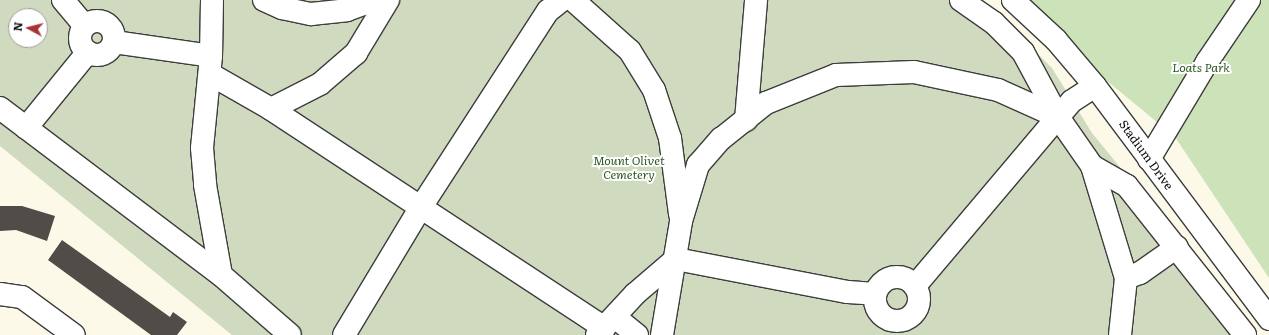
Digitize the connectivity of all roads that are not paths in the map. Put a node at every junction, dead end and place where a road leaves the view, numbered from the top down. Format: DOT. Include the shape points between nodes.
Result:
graph roads {
  1 [pos="63,0"];
  2 [pos="212,0"];
  3 [pos="264,0"];
  4 [pos="375,0"];
  5 [pos="388,0"];
  6 [pos="562,0"];
  7 [pos="573,0"];
  8 [pos="756,0"];
  9 [pos="961,0"];
  10 [pos="1013,0"];
  11 [pos="1249,0"];
  12 [pos="84,25"];
  13 [pos="114,42"];
  14 [pos="88,52"];
  15 [pos="210,65"];
  16 [pos="1095,86"];
  17 [pos="0,108"];
  18 [pos="271,109"];
  19 [pos="1058,117"];
  20 [pos="746,120"];
  21 [pos="26,128"];
  22 [pos="1150,159"];
  23 [pos="698,165"];
  24 [pos="1092,166"];
  25 [pos="676,184"];
  26 [pos="421,207"];
  27 [pos="681,221"];
  28 [pos="1177,247"];
  29 [pos="676,259"];
  30 [pos="221,275"];
  31 [pos="1126,278"];
  32 [pos="916,286"];
  33 [pos="0,294"];
  34 [pos="875,298"];
  35 [pos="1269,320"];
  36 [pos="606,327"];
  37 [pos="905,328"];
  38 [pos="74,335"];
  39 [pos="290,335"];
  40 [pos="344,335"];
  41 [pos="637,335"];
  42 [pos="662,335"];
  43 [pos="1120,335"];
  44 [pos="1245,335"];
  1 -- 12 [label="street"];
  2 -- 15 [label="street"];
  3 -- 4 [label="street" via="311,14 347,10"];
  5 -- 18 [label="street" via="356,53 320,84"];
  6 -- 26 [label="street" via="548,10"];
  7 -- 25 [label="street" via="630,51 654,90 670,138"];
  8 -- 20 [label="street"];
  9 -- 19 [label="street" via="994,23 1023,52"];
  10 -- 16 [label="street, Stadium Drive" via="1056,40"];
  11 -- 22 [label="street" via="1207,62"];
  12 -- 13 [label="street" via="101,21 109,25"];
  12 -- 14 [label="street" via="80,42"];
  13 -- 14 [label="street" via="101,55"];
  13 -- 15 [label="street"];
  14 -- 21 [label="street"];
  15 -- 18 [label="street"];
  15 -- 30 [label="street" via="202,148 204,185"];
  16 -- 19 [label="street" via="1072,101"];
  16 -- 22 [label="street, Stadium Drive"];
  17 -- 21 [label="street"];
  18 -- 26 [label="street"];
  19 -- 20 [label="street" via="998,90 914,72 836,75 766,103"];
  19 -- 24 [label="street"];
  19 -- 32 [label="street"];
  20 -- 23 [label="street" via="721,139"];
  21 -- 30 [label="street"];
  22 -- 35 [label="street, Stadium Drive"];
  23 -- 25 [label="street"];
  23 -- 27 [label="street"];
  24 -- 28 [label="street" via="1127,186"];
  24 -- 31 [label="street"];
  25 -- 27 [label="street"];
  26 -- 36 [label="street"];
  26 -- 40 [label="street"];
  27 -- 29 [label="street"];
  28 -- 31 [label="street" via="1140,273"];
  28 -- 44 [label="street"];
  29 -- 34 [label="street"];
  29 -- 36 [label="street" via="635,294"];
  29 -- 42 [label="street" via="668,290"];
  30 -- 39 [label="street"];
  31 -- 43 [label="street"];
  32 -- 34 [label="street" via="909,280 893,276 881,283"];
  32 -- 37 [label="street" via="919,294 917,310"];
  33 -- 38 [label="street" via="22,297"];
  34 -- 37 [label="street" via="882,315"];
  36 -- 41 [label="street"];
}
